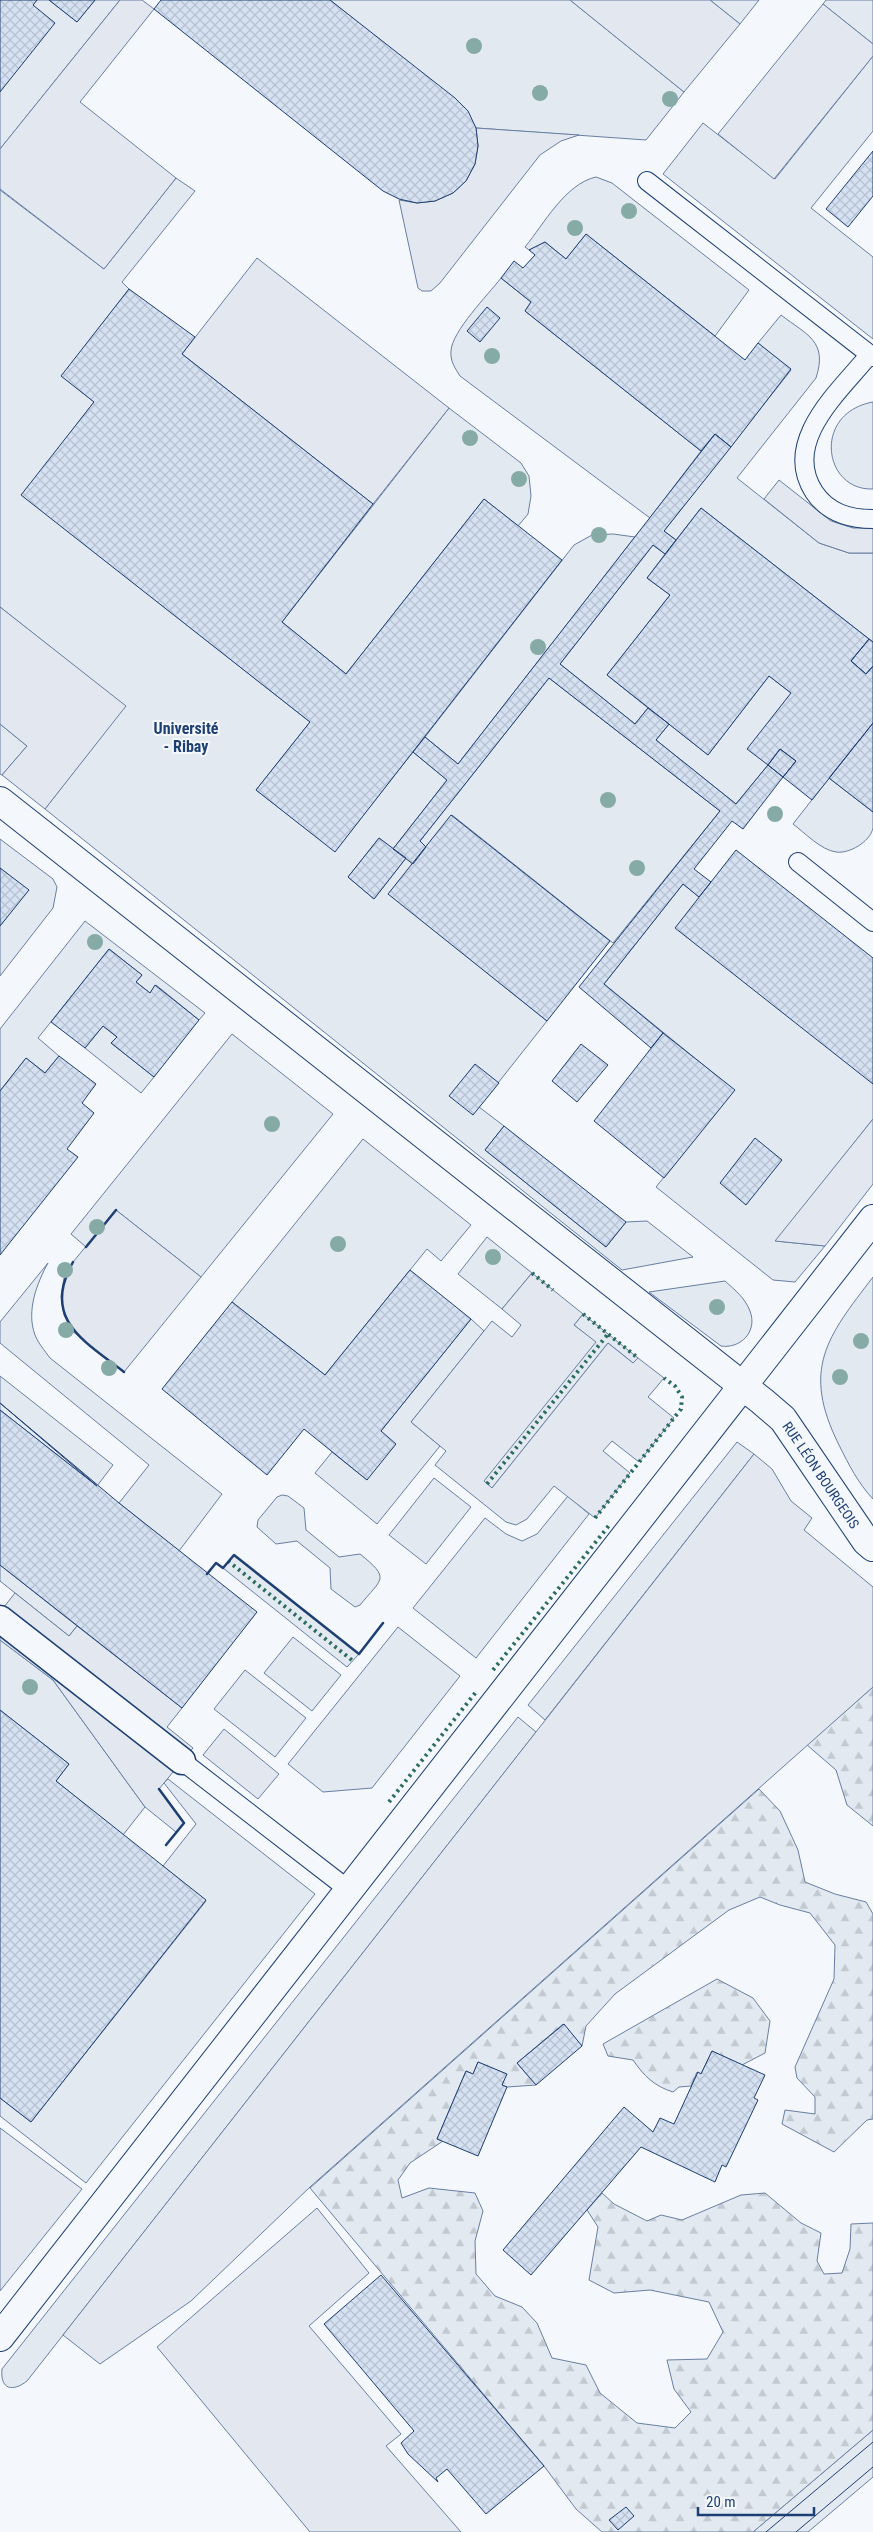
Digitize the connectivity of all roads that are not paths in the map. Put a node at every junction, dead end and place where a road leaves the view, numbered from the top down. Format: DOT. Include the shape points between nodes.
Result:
graph roads {
  1 [pos="647,181"];
  2 [pos="871,355"];
  3 [pos="873,519"];
  4 [pos="0,801"];
  5 [pos="798,862"];
  6 [pos="873,922"];
  7 [pos="873,1220"];
  8 [pos="753,1394"];
  9 [pos="873,1547"];
  10 [pos="0,1619"];
  11 [pos="182,1761"];
  12 [pos="349,1890"];
  13 [pos="0,2337"];
  1 -- 2 [label="lane"];
  2 -- 3 [label="lane" via="813,425 805,444 803,464 808,484 819,501 835,513 854,519"];
  4 -- 8 [label="street, RUE LÉON BOURGEOIS"];
  5 -- 6 [label="lane"];
  7 -- 8 [label="street"];
  8 -- 9 [label="street, RUE LÉON BOURGEOIS" via="783,1419"];
  8 -- 12 [label="street"];
  10 -- 11 [label="street"];
  11 -- 12 [label="lane"];
  12 -- 13 [label="street"];
}
